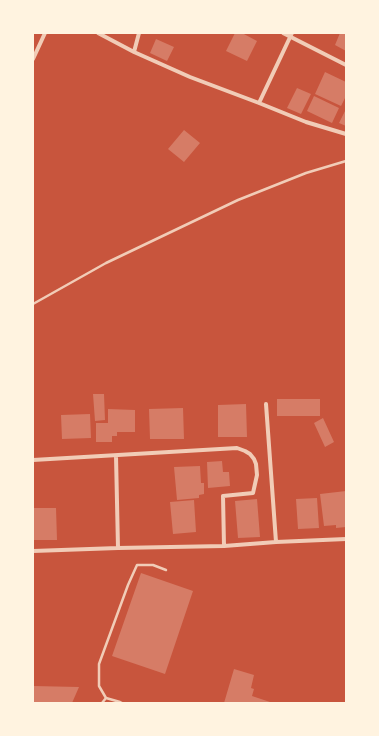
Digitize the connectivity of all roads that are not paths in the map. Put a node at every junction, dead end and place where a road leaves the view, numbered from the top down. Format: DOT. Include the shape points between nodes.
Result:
graph roads {
  1 [pos="45,33"];
  2 [pos="98,33"];
  3 [pos="139,33"];
  4 [pos="283,33"];
  5 [pos="291,35"];
  6 [pos="134,52"];
  7 [pos="33,59"];
  8 [pos="346,65"];
  9 [pos="259,103"];
  10 [pos="346,134"];
  11 [pos="346,161"];
  12 [pos="33,304"];
  13 [pos="266,404"];
  14 [pos="116,456"];
  15 [pos="33,460"];
  16 [pos="346,539"];
  17 [pos="276,542"];
  18 [pos="224,546"];
  19 [pos="118,548"];
  20 [pos="33,551"];
  21 [pos="166,570"];
  22 [pos="106,698"];
  23 [pos="102,703"];
  24 [pos="122,703"];
  1 -- 7 [label="street"];
  2 -- 6 [label="street"];
  3 -- 6 [label="street"];
  4 -- 5 [label="street"];
  5 -- 8 [label="street"];
  5 -- 9 [label="street"];
  6 -- 9 [label="street"];
  9 -- 10 [label="street" via="306,122"];
  11 -- 12 [label="lane" via="306,173 238,200 106,263"];
  13 -- 17 [label="street"];
  14 -- 15 [label="street"];
  14 -- 18 [label="street" via="237,448 250,454 256,464 257,475 253,493 222,496"];
  14 -- 19 [label="street"];
  16 -- 17 [label="street"];
  17 -- 18 [label="street"];
  18 -- 19 [label="street"];
  19 -- 20 [label="street"];
  21 -- 22 [label="lane" via="152,565 137,565 99,664 99,686"];
  22 -- 23 [label="lane"];
  22 -- 24 [label="lane"];
}
